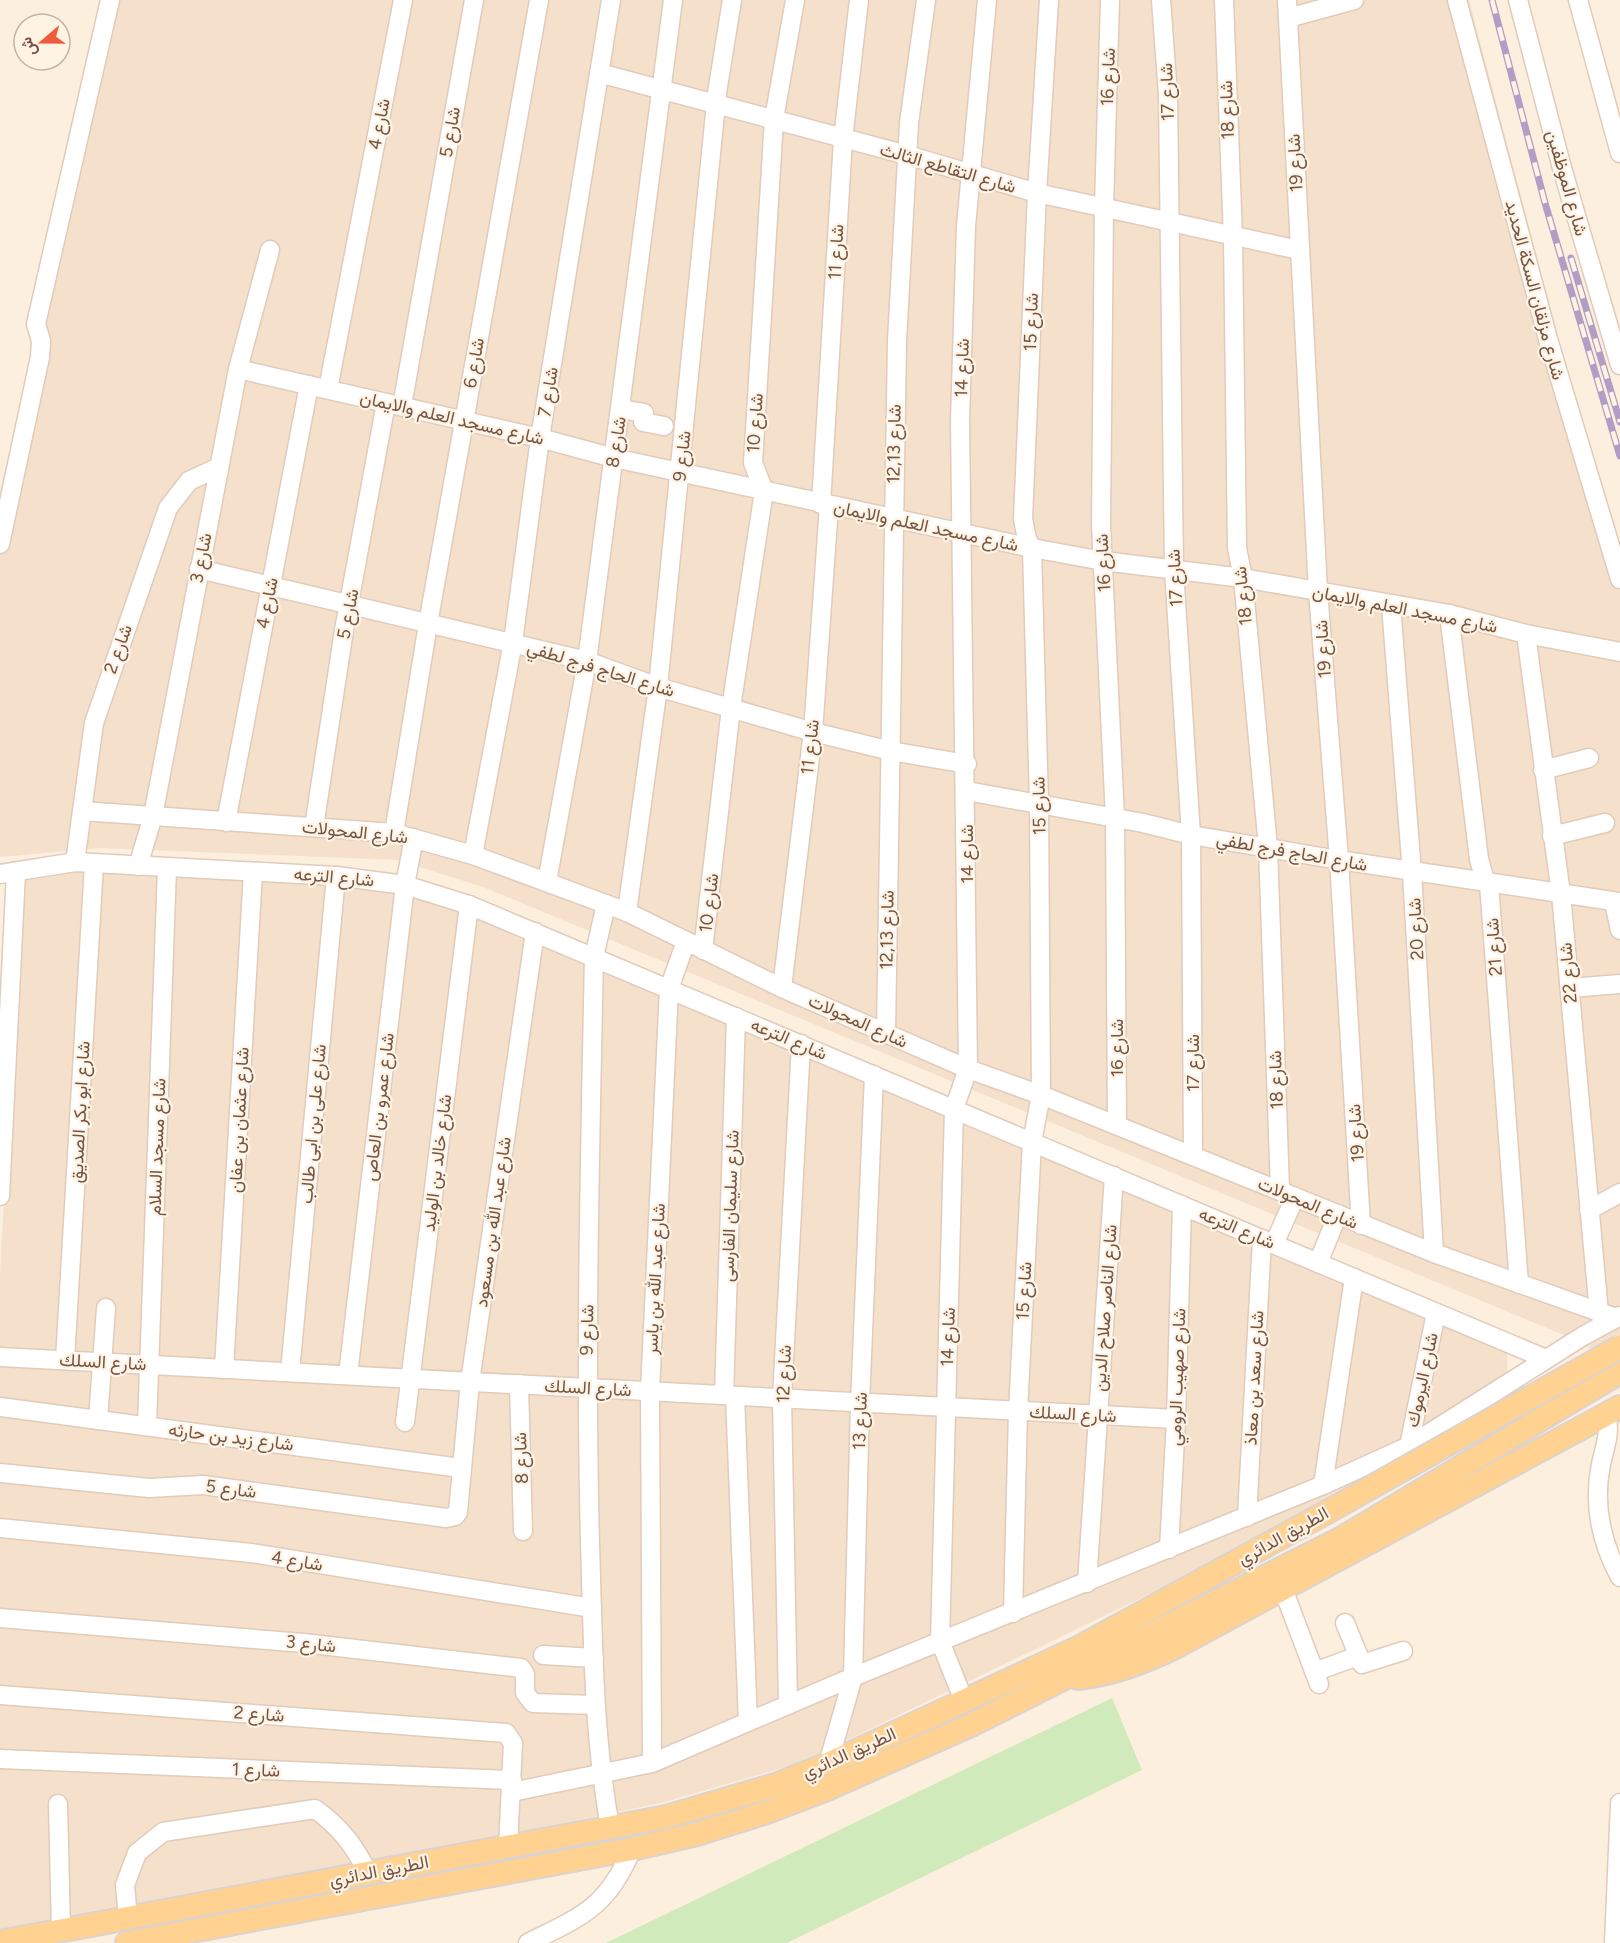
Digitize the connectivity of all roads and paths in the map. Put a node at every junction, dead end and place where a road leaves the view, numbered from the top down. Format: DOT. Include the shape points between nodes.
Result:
graph roads {
  1 [pos="110,0"];
  2 [pos="403,0"];
  3 [pos="474,0"];
  4 [pos="539,0"];
  5 [pos="611,0"];
  6 [pos="673,0"];
  7 [pos="732,0"];
  8 [pos="795,0"];
  9 [pos="858,0"];
  10 [pos="926,0"];
  11 [pos="987,0"];
  12 [pos="1049,0"];
  13 [pos="1110,0"];
  14 [pos="1161,0"];
  15 [pos="1224,0"];
  16 [pos="1354,0"];
  17 [pos="1457,0"];
  18 [pos="1518,0"];
  19 [pos="1578,0"];
  20 [pos="1288,9"];
  21 [pos="599,73"];
  22 [pos="661,90"];
  23 [pos="718,105"];
  24 [pos="774,119"];
  25 [pos="843,139"];
  26 [pos="1620,153"];
  27 [pos="907,155"];
  28 [pos="971,174"];
  29 [pos="1037,193"];
  30 [pos="1104,207"];
  31 [pos="1169,221"];
  32 [pos="1233,237"];
  33 [pos="270,250"];
  34 [pos="1299,250"];
  35 [pos="1620,365"];
  36 [pos="238,369"];
  37 [pos="309,385"];
  38 [pos="328,389"];
  39 [pos="394,405"];
  40 [pos="621,409"];
  41 [pos="464,421"];
  42 [pos="664,426"];
  43 [pos="540,438"];
  44 [pos="614,458"];
  45 [pos="219,467"];
  46 [pos="681,471"];
  47 [pos="764,491"];
  48 [pos="825,505"];
  49 [pos="892,518"];
  50 [pos="964,533"];
  51 [pos="0,544"];
  52 [pos="1032,548"];
  53 [pos="1103,561"];
  54 [pos="198,570"];
  55 [pos="1174,570"];
  56 [pos="1243,578"];
  57 [pos="1620,579"];
  58 [pos="270,586"];
  59 [pos="1318,591"];
  60 [pos="1391,605"];
  61 [pos="350,606"];
  62 [pos="1449,614"];
  63 [pos="428,624"];
  64 [pos="1526,634"];
  65 [pos="513,642"];
  66 [pos="1620,652"];
  67 [pos="587,661"];
  68 [pos="658,687"];
  69 [pos="731,708"];
  70 [pos="813,732"];
  71 [pos="891,751"];
  72 [pos="1588,758"];
  73 [pos="967,764"];
  74 [pos="1543,770"];
  75 [pos="967,791"];
  76 [pos="1040,804"];
  77 [pos="82,811"];
  78 [pos="153,816"];
  79 [pos="1115,818"];
  80 [pos="226,822"];
  81 [pos="1605,823"];
  82 [pos="314,826"];
  83 [pos="394,833"];
  84 [pos="1191,835"];
  85 [pos="1552,836"];
  86 [pos="414,838"];
  87 [pos="1268,847"];
  88 [pos="474,855"];
  89 [pos="1339,860"];
  90 [pos="75,862"];
  91 [pos="94,864"];
  92 [pos="138,866"];
  93 [pos="167,868"];
  94 [pos="253,872"];
  95 [pos="8,873"];
  96 [pos="1412,873"];
  97 [pos="336,876"];
  98 [pos="547,882"];
  99 [pos="1489,884"];
  100 [pos="405,885"];
  101 [pos="1561,894"];
  102 [pos="1617,902"];
  103 [pos="469,904"];
  104 [pos="606,904"];
  105 [pos="627,912"];
  106 [pos="1620,930"];
  107 [pos="535,932"];
  108 [pos="686,941"];
  109 [pos="703,950"];
  110 [pos="594,957"];
  111 [pos="1620,984"];
  112 [pos="782,988"];
  113 [pos="1570,988"];
  114 [pos="669,989"];
  115 [pos="736,1017"];
  116 [pos="886,1033"];
  117 [pos="801,1044"];
  118 [pos="968,1069"];
  119 [pos="874,1075"];
  120 [pos="1041,1095"];
  121 [pos="954,1109"];
  122 [pos="1117,1125"];
  123 [pos="1032,1142"];
  124 [pos="1193,1156"];
  125 [pos="1114,1176"];
  126 [pos="1620,1193"];
  127 [pos="1288,1194"];
  128 [pos="0,1196"];
  129 [pos="1182,1205"];
  130 [pos="1589,1210"];
  131 [pos="1338,1214"];
  132 [pos="1361,1225"];
  133 [pos="1268,1242"];
  134 [pos="1434,1253"];
  135 [pos="1318,1263"];
  136 [pos="1354,1278"];
  137 [pos="1519,1284"];
  138 [pos="106,1308"];
  139 [pos="1436,1313"];
  140 [pos="1612,1316"];
  141 [pos="1583,1336"];
  142 [pos="1620,1347"];
  143 [pos="0,1357"];
  144 [pos="1620,1357"];
  145 [pos="1546,1359"];
  146 [pos="65,1360"];
  147 [pos="102,1362"];
  148 [pos="149,1365"];
  149 [pos="224,1369"];
  150 [pos="290,1372"];
  151 [pos="1620,1372"];
  152 [pos="348,1376"];
  153 [pos="410,1379"];
  154 [pos="470,1382"];
  155 [pos="519,1384"];
  156 [pos="586,1388"];
  157 [pos="650,1391"];
  158 [pos="729,1396"];
  159 [pos="783,1398"];
  160 [pos="860,1403"];
  161 [pos="0,1407"];
  162 [pos="946,1407"];
  163 [pos="1018,1411"];
  164 [pos="1613,1411"];
  165 [pos="1098,1415"];
  166 [pos="1176,1419"];
  167 [pos="98,1420"];
  168 [pos="405,1422"];
  169 [pos="147,1426"];
  170 [pos="1409,1446"];
  171 [pos="462,1468"];
  172 [pos="0,1473"];
  173 [pos="1323,1485"];
  174 [pos="458,1512"];
  175 [pos="1246,1517"];
  176 [pos="0,1528"];
  177 [pos="523,1532"];
  178 [pos="1169,1549"];
  179 [pos="1620,1577"];
  180 [pos="1087,1583"];
  181 [pos="1283,1589"];
  182 [pos="592,1608"];
  183 [pos="1013,1613"];
  184 [pos="0,1618"];
  185 [pos="1346,1623"];
  186 [pos="940,1641"];
  187 [pos="1403,1651"];
  188 [pos="543,1655"];
  189 [pos="1358,1656"];
  190 [pos="594,1658"];
  191 [pos="853,1677"];
  192 [pos="1059,1680"];
  193 [pos="0,1695"];
  194 [pos="964,1701"];
  195 [pos="595,1705"];
  196 [pos="788,1705"];
  197 [pos="748,1722"];
  198 [pos="0,1759"];
  199 [pos="652,1763"];
  200 [pos="828,1764"];
  201 [pos="600,1773"];
  202 [pos="512,1786"];
  203 [pos="1620,1803"];
  204 [pos="58,1804"];
  205 [pos="610,1827"];
  206 [pos="508,1847"];
  207 [pos="632,1850"];
  208 [pos="368,1873"];
  209 [pos="128,1918"];
  210 [pos="61,1931"];
  211 [pos="0,1942"];
  212 [pos="127,1943"];
  213 [pos="528,1943"];
  214 [pos="1614,1943"];
  1 -- 51 [label="street" via="36,324 40,357"];
  2 -- 38 [label="street, شارع 4"];
  3 -- 39 [label="street, شارع 5"];
  4 -- 41 [label="street, شارع 6"];
  5 -- 21 [label="street, شارع 7"];
  6 -- 22 [label="street, شارع 8"];
  7 -- 23 [label="street, شارع 9"];
  8 -- 24 [label="street, شارع 10"];
  9 -- 25 [label="street, شارع 11"];
  10 -- 27 [label="street, شارع 12,13"];
  11 -- 28 [label="street, شارع 14"];
  12 -- 29 [label="street, شارع 15"];
  13 -- 30 [label="street, شارع 16"];
  14 -- 31 [label="street, شارع 17" via="1168,95"];
  15 -- 32 [label="street, شارع 18"];
  16 -- 20 [label="street"];
  17 -- 57 [label="street, شارع مزلقان السكة الحديد" via="1548,339"];
  18 -- 35 [label="street, شارع الموظفين"];
  19 -- 26 [label="street"];
  20 -- 34 [label="street, شارع 19"];
  21 -- 22 [label="street, شارع التقاطع الثالث"];
  21 -- 43 [label="street, شارع 7"];
  22 -- 23 [label="street, شارع التقاطع الثالث"];
  22 -- 40 [label="street, شارع 8"];
  23 -- 24 [label="street, شارع التقاطع الثالث"];
  23 -- 46 [label="street, شارع 9"];
  24 -- 25 [label="street, شارع التقاطع الثالث"];
  24 -- 47 [label="street, شارع 10" via="753,463"];
  25 -- 27 [label="street, شارع التقاطع الثالث"];
  25 -- 48 [label="street, شارع 11"];
  27 -- 28 [label="street, شارع التقاطع الثالث"];
  27 -- 49 [label="street, شارع 12,13"];
  28 -- 29 [label="street, شارع التقاطع الثالث"];
  28 -- 50 [label="street, شارع 14" via="960,421"];
  29 -- 30 [label="street, شارع التقاطع الثالث"];
  29 -- 52 [label="street, شارع 15" via="1023,519"];
  30 -- 31 [label="street, شارع التقاطع الثالث"];
  30 -- 53 [label="street, شارع 16"];
  31 -- 32 [label="street, شارع التقاطع الثالث"];
  31 -- 55 [label="street, شارع 17"];
  32 -- 34 [label="street, شارع التقاطع الثالث"];
  32 -- 56 [label="street, شارع 18" via="1237,548"];
  33 -- 36 [label="street, شارع 3"];
  34 -- 59 [label="street, شارع 19"];
  36 -- 37 [label="street, شارع مسجد العلم والايمان"];
  36 -- 45 [label="street, شارع 3"];
  37 -- 38 [label="street, شارع مسجد العلم والايمان"];
  37 -- 58 [label="street, شارع 4"];
  38 -- 39 [label="street, شارع مسجد العلم والايمان"];
  39 -- 41 [label="street, شارع مسجد العلم والايمان"];
  39 -- 61 [label="street, شارع 5"];
  40 -- 42 [label="street" via="644,412 643,423"];
  40 -- 44 [label="street, شارع 8"];
  41 -- 43 [label="street, شارع مسجد العلم والايمان"];
  41 -- 63 [label="street, شارع 6"];
  43 -- 44 [label="street, شارع مسجد العلم والايمان"];
  43 -- 65 [label="street, شارع 7"];
  44 -- 46 [label="street, شارع مسجد العلم والايمان"];
  44 -- 67 [label="street, شارع 8"];
  45 -- 54 [label="street, شارع 3"];
  45 -- 77 [label="street, شارع 2" via="189,481 168,507 94,723"];
  46 -- 47 [label="street, شارع مسجد العلم والايمان"];
  46 -- 68 [label="street, شارع 9"];
  47 -- 48 [label="street, شارع مسجد العلم والايمان"];
  47 -- 69 [label="street, شارع 10"];
  48 -- 49 [label="street, شارع مسجد العلم والايمان"];
  48 -- 70 [label="street, شارع 11"];
  49 -- 50 [label="street, شارع مسجد العلم والايمان"];
  49 -- 71 [label="street, شارع 12,13"];
  50 -- 52 [label="street, شارع مسجد العلم والايمان"];
  50 -- 73 [label="street, شارع 14"];
  52 -- 53 [label="street, شارع مسجد العلم والايمان"];
  52 -- 76 [label="street, شارع 15"];
  53 -- 55 [label="street, شارع مسجد العلم والايمان"];
  53 -- 79 [label="street, شارع 16"];
  54 -- 58 [label="street, شارع الحاج فرج لطفي"];
  54 -- 78 [label="street, شارع 3"];
  55 -- 56 [label="street, شارع مسجد العلم والايمان"];
  55 -- 84 [label="street, شارع 17"];
  56 -- 59 [label="street, شارع مسجد العلم والايمان"];
  56 -- 87 [label="street, شارع 18"];
  58 -- 61 [label="street, شارع الحاج فرج لطفي"];
  58 -- 80 [label="street, شارع 4"];
  59 -- 60 [label="street, شارع مسجد العلم والايمان"];
  59 -- 89 [label="street, شارع 19"];
  60 -- 62 [label="street, شارع مسجد العلم والايمان"];
  60 -- 96 [label="street, شارع 20"];
  61 -- 63 [label="street, شارع الحاج فرج لطفي"];
  61 -- 82 [label="street, شارع 5"];
  62 -- 64 [label="street, شارع مسجد العلم والايمان"];
  62 -- 99 [label="street, شارع 21" via="1479,859"];
  63 -- 65 [label="street, شارع الحاج فرج لطفي"];
  63 -- 83 [label="street, شارع 6"];
  64 -- 66 [label="street, شارع مسجد العلم والايمان"];
  64 -- 74 [label="street, شارع 22"];
  65 -- 67 [label="street, شارع الحاج فرج لطفي"];
  65 -- 88 [label="street, شارع 7"];
  67 -- 68 [label="street, شارع الحاج فرج لطفي"];
  67 -- 98 [label="street, شارع 8"];
  68 -- 69 [label="street, شارع الحاج فرج لطفي"];
  68 -- 105 [label="street, شارع 9"];
  69 -- 70 [label="street, شارع الحاج فرج لطفي"];
  69 -- 109 [label="street, شارع 10"];
  70 -- 71 [label="street, شارع الحاج فرج لطفي"];
  70 -- 112 [label="street, شارع 11"];
  71 -- 73 [label="street, شارع الحاج فرج لطفي"];
  71 -- 116 [label="street, شارع 12,13"];
  72 -- 74 [label="street"];
  73 -- 75 [label="street, شارع 14"];
  74 -- 85 [label="street, شارع 22"];
  75 -- 76 [label="street, شارع الحاج فرج لطفي"];
  75 -- 118 [label="street, شارع 14"];
  76 -- 79 [label="street, شارع الحاج فرج لطفي"];
  76 -- 120 [label="street, شارع 15"];
  77 -- 78 [label="street, شارع المحولات"];
  77 -- 90 [label="street, شارع 2"];
  78 -- 80 [label="street, شارع المحولات"];
  78 -- 92 [label="street, شارع 3"];
  79 -- 84 [label="street, شارع الحاج فرج لطفي"];
  79 -- 122 [label="street, شارع 16"];
  80 -- 82 [label="street, شارع المحولات"];
  81 -- 85 [label="street"];
  82 -- 83 [label="street, شارع المحولات"];
  83 -- 86 [label="street, شارع المحولات"];
  84 -- 87 [label="street, شارع الحاج فرج لطفي"];
  84 -- 124 [label="street, شارع 17"];
  85 -- 101 [label="street, شارع 22"];
  86 -- 88 [label="street, شارع المحولات"];
  86 -- 100 [label="street, شارع عمرو بن العاص"];
  87 -- 89 [label="street, شارع الحاج فرج لطفي"];
  87 -- 127 [label="street, شارع 18"];
  88 -- 98 [label="street, شارع المحولات"];
  89 -- 96 [label="street, شارع الحاج فرج لطفي"];
  89 -- 132 [label="street, شارع 19"];
  90 -- 91 [label="street, شارع الترعه"];
  90 -- 95 [label="street, شارع الترعه"];
  91 -- 92 [label="street, شارع الترعه"];
  91 -- 146 [label="street, شارع ابو بكر الصديق"];
  92 -- 93 [label="street, شارع الترعه"];
  93 -- 94 [label="street, شارع الترعه"];
  93 -- 148 [label="street, شارع مسجد السلام"];
  94 -- 97 [label="street, شارع الترعه"];
  94 -- 149 [label="street, شارع عثمان بن عفان"];
  95 -- 128 [label="street"];
  96 -- 99 [label="street, شارع الحاج فرج لطفي"];
  96 -- 134 [label="street, شارع 20"];
  97 -- 100 [label="street, شارع الترعه"];
  97 -- 150 [label="street, شارع على بن ابى طالب"];
  98 -- 104 [label="street, شارع المحولات"];
  99 -- 101 [label="street, شارع الحاج فرج لطفي"];
  99 -- 137 [label="street, شارع 21"];
  100 -- 103 [label="street, شارع الترعه"];
  100 -- 152 [label="street, شارع عمرو بن العاص"];
  101 -- 102 [label="street, شارع الحاج فرج لطفي"];
  101 -- 113 [label="street, شارع 22"];
  102 -- 106 [label="street"];
  103 -- 107 [label="street, شارع الترعه"];
  103 -- 153 [label="street, شارع خالد بن الوليد"];
  104 -- 105 [label="street, شارع المحولات"];
  104 -- 110 [label="street, شارع 9"];
  105 -- 108 [label="street, شارع المحولات"];
  107 -- 110 [label="street, شارع الترعه"];
  107 -- 154 [label="street, شارع عبد الله بن مسعود"];
  108 -- 109 [label="street, شارع المحولات"];
  108 -- 114 [label="street, شارع عبد الله بن ياسر"];
  109 -- 112 [label="street, شارع المحولات"];
  110 -- 114 [label="street, شارع الترعه"];
  110 -- 156 [label="street, شارع 9"];
  111 -- 113 [label="street"];
  112 -- 116 [label="street, شارع المحولات"];
  113 -- 130 [label="street, شارع 22"];
  114 -- 115 [label="street, شارع الترعه"];
  114 -- 157 [label="street, شارع عبد الله بن ياسر"];
  115 -- 117 [label="street, شارع الترعه"];
  115 -- 158 [label="street, شارع سليمان الفارسى"];
  116 -- 118 [label="street, شارع المحولات"];
  117 -- 119 [label="street, شارع الترعه"];
  117 -- 159 [label="street, شارع 12"];
  118 -- 120 [label="street, شارع المحولات"];
  118 -- 121 [label="street, شارع 14"];
  119 -- 121 [label="street, شارع الترعه"];
  119 -- 160 [label="street, شارع 13"];
  120 -- 122 [label="street, شارع المحولات"];
  120 -- 123 [label="street, شارع 15"];
  121 -- 123 [label="street, شارع الترعه"];
  121 -- 162 [label="street, شارع 14"];
  122 -- 124 [label="street, شارع المحولات"];
  123 -- 125 [label="street, شارع الترعه"];
  123 -- 163 [label="street, شارع 15"];
  124 -- 127 [label="street, شارع المحولات"];
  125 -- 129 [label="street, شارع الترعه"];
  125 -- 165 [label="street, شارع الناصر صلاح الدين"];
  126 -- 130 [label="street"];
  127 -- 131 [label="street, شارع المحولات"];
  127 -- 133 [label="street"];
  129 -- 133 [label="street, شارع الترعه"];
  129 -- 166 [label="street, شارع صهيب الرومي"];
  130 -- 140 [label="street, شارع 22"];
  131 -- 132 [label="street, شارع المحولات"];
  131 -- 135 [label="street"];
  132 -- 134 [label="street, شارع المحولات"];
  133 -- 135 [label="street, شارع الترعه"];
  133 -- 175 [label="street, شارع سعد بن معاذ"];
  134 -- 137 [label="street, شارع المحولات"];
  135 -- 136 [label="street, شارع الترعه"];
  136 -- 139 [label="street, شارع الترعه"];
  136 -- 173 [label="street"];
  137 -- 140 [label="street, شارع المحولات"];
  138 -- 147 [label="street"];
  139 -- 145 [label="street, شارع الترعه"];
  139 -- 170 [label="street, شارع اليرموك"];
  140 -- 141 [label="street, شارع 1"];
  141 -- 144 [label="street"];
  141 -- 145 [label="street, شارع 1"];
  142 -- 194 [label="main road, الطريق الدائري, bridge" via="1080,1647"];
  143 -- 146 [label="street, شارع السلك"];
  145 -- 170 [label="street, شارع 1"];
  146 -- 147 [label="street, شارع السلك"];
  147 -- 148 [label="street, شارع السلك"];
  147 -- 167 [label="street"];
  148 -- 149 [label="street, شارع السلك"];
  148 -- 169 [label="street, شارع مسجد السلام"];
  149 -- 150 [label="street, شارع السلك"];
  150 -- 152 [label="street, شارع السلك"];
  151 -- 192 [label="main road, الطريق الدائري" via="1344,1537"];
  152 -- 153 [label="street, شارع السلك"];
  153 -- 154 [label="street, شارع السلك"];
  153 -- 168 [label="street, شارع خالد بن الوليد"];
  154 -- 155 [label="street, شارع السلك"];
  154 -- 171 [label="street, شارع عبد الله بن مسعود"];
  155 -- 156 [label="street, شارع السلك"];
  155 -- 177 [label="street, شارع 8"];
  156 -- 157 [label="street, شارع السلك"];
  156 -- 182 [label="street, شارع 9"];
  157 -- 158 [label="street, شارع السلك"];
  157 -- 199 [label="street, شارع عبد الله بن ياسر"];
  158 -- 159 [label="street, شارع السلك"];
  158 -- 197 [label="street, شارع سليمان الفارسى"];
  159 -- 160 [label="street, شارع السلك"];
  159 -- 196 [label="street, شارع 12"];
  160 -- 162 [label="street, شارع السلك"];
  160 -- 191 [label="street, شارع 13"];
  161 -- 167 [label="street, شارع زيد بن حارثه"];
  162 -- 163 [label="street, شارع السلك"];
  162 -- 186 [label="street, شارع 14"];
  163 -- 165 [label="street, شارع السلك"];
  163 -- 183 [label="street, شارع 15"];
  164 -- 179 [label="street" via="1599,1482 1599,1516 1607,1550"];
  164 -- 181 [label="main road"];
  165 -- 166 [label="street, شارع السلك"];
  165 -- 180 [label="street, شارع الناصر صلاح الدين"];
  166 -- 178 [label="street, شارع صهيب الرومي"];
  167 -- 169 [label="street, شارع زيد بن حارثه"];
  169 -- 171 [label="street, شارع زيد بن حارثه"];
  170 -- 173 [label="street, شارع 1"];
  171 -- 174 [label="street, شارع عبد الله بن مسعود"];
  172 -- 174 [label="street, شارع 5" via="149,1488 203,1485 446,1518"];
  173 -- 175 [label="street, شارع 1"];
  175 -- 178 [label="street, شارع 1"];
  176 -- 182 [label="street, شارع 4" via="251,1553"];
  178 -- 180 [label="street, شارع 1"];
  180 -- 183 [label="street, شارع 1"];
  181 -- 189 [label="street" via="1316,1678"];
  181 -- 192 [label="main road" via="1140,1664 1100,1676"];
  182 -- 190 [label="street, شارع 9"];
  183 -- 186 [label="street, شارع 1"];
  184 -- 195 [label="street, شارع 3" via="303,1643 521,1668 525,1674 525,1693 533,1703"];
  185 -- 189 [label="street"];
  186 -- 191 [label="street, شارع 1"];
  186 -- 194 [label="street, شارع 14"];
  187 -- 189 [label="street" via="1365,1665"];
  188 -- 190 [label="street"];
  190 -- 195 [label="street, شارع 9"];
  191 -- 196 [label="street, شارع 1"];
  191 -- 200 [label="street, شارع 13"];
  192 -- 207 [label="main road, الطريق الدائري" via="973,1724 827,1789 730,1824"];
  193 -- 202 [label="street, شارع 2" via="499,1731 506,1733 513,1743"];
  194 -- 200 [label="main road, الطريق الدائري"];
  195 -- 201 [label="street, شارع 9"];
  196 -- 197 [label="street, شارع 1"];
  197 -- 199 [label="street, شارع 1"];
  198 -- 202 [label="street, شارع 1"];
  199 -- 201 [label="street, شارع 1"];
  200 -- 205 [label="main road, الطريق الدائري" via="721,1802"];
  201 -- 202 [label="street, شارع 1"];
  201 -- 205 [label="street, شارع 9"];
  202 -- 206 [label="street"];
  203 -- 214 [label="street"];
  204 -- 210 [label="street"];
  205 -- 206 [label="main road, الطريق الدائري"];
  206 -- 208 [label="main road, الطريق الدائري"];
  207 -- 212 [label="main road, الطريق الدائري"];
  207 -- 213 [label="street" via="620,1877 595,1906"];
  208 -- 209 [label="main road, الطريق الدائري"];
  208 -- 209 [label="street" via="338,1825 315,1809 163,1832 137,1854 125,1885"];
  209 -- 210 [label="main road, الطريق الدائري"];
  210 -- 211 [label="main road, الطريق الدائري"];
}
